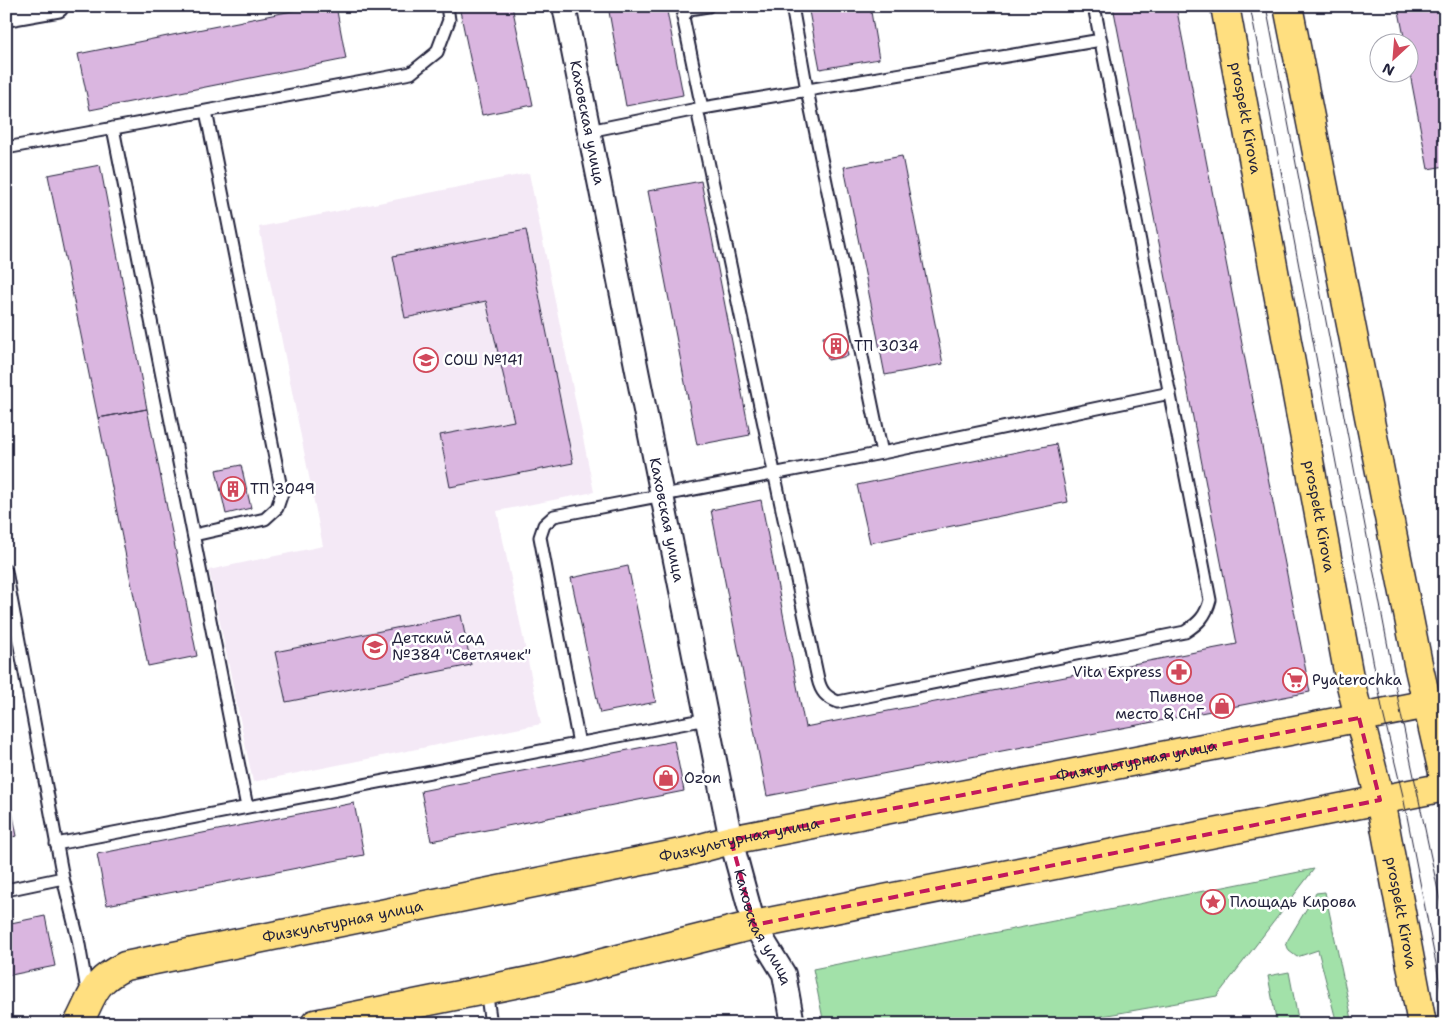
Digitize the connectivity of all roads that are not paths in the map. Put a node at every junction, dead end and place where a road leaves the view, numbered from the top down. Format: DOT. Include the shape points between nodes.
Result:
graph roads {
  1 [pos="57,6"];
  2 [pos="447,6"];
  3 [pos="564,6"];
  4 [pos="708,6"];
  5 [pos="792,6"];
  6 [pos="1094,6"];
  7 [pos="1225,6"];
  8 [pos="1288,6"];
  9 [pos="6,16"];
  10 [pos="1101,40"];
  11 [pos="807,90"];
  12 [pos="700,109"];
  13 [pos="206,111"];
  14 [pos="113,128"];
  15 [pos="589,131"];
  16 [pos="6,148"];
  17 [pos="1170,393"];
  18 [pos="882,453"];
  19 [pos="774,474"];
  20 [pos="662,495"];
  21 [pos="194,535"];
  22 [pos="6,571"];
  23 [pos="1428,704"];
  24 [pos="1359,718"];
  25 [pos="707,719"];
  26 [pos="579,744"];
  27 [pos="1445,781"];
  28 [pos="1445,788"];
  29 [pos="1380,800"];
  30 [pos="247,807"];
  31 [pos="731,840"];
  32 [pos="56,844"];
  33 [pos="63,878"];
  34 [pos="6,890"];
  35 [pos="754,924"];
  36 [pos="486,990"];
  37 [pos="86,1017"];
  38 [pos="314,1024"];
  39 [pos="491,1024"];
  40 [pos="793,1024"];
  41 [pos="1422,1024"];
  1 -- 9 [label="street"];
  2 -- 13 [label="lane" via="449,20 437,52 410,73"];
  3 -- 15 [label="street, Каховская улица"];
  4 -- 12 [label="lane" via="689,10 683,17"];
  5 -- 11 [label="lane"];
  6 -- 10 [label="lane"];
  7 -- 24 [label="main road, prospekt Kirova"];
  8 -- 23 [label="main road"];
  10 -- 11 [label="lane"];
  10 -- 17 [label="lane"];
  11 -- 12 [label="lane"];
  11 -- 18 [label="lane"];
  12 -- 15 [label="lane"];
  12 -- 19 [label="lane"];
  13 -- 14 [label="lane"];
  13 -- 21 [label="lane" via="282,493 277,508 265,519"];
  14 -- 16 [label="lane"];
  14 -- 21 [label="lane"];
  15 -- 20 [label="street, Каховская улица"];
  17 -- 18 [label="lane"];
  17 -- 19 [label="lane" via="1210,600 1208,612 1200,623 1176,634 838,702 827,698 818,679"];
  18 -- 19 [label="lane"];
  19 -- 20 [label="lane"];
  20 -- 25 [label="street, Каховская улица"];
  20 -- 26 [label="lane" via="554,516 544,526 540,537"];
  21 -- 30 [label="lane"];
  22 -- 32 [label="lane"];
  23 -- 24 [label="main road, Физкультурная улица"];
  23 -- 27 [label="main road"];
  24 -- 29 [label="main road, prospekt Kirova"];
  24 -- 31 [label="main road, Физкультурная улица"];
  25 -- 26 [label="lane"];
  25 -- 31 [label="street, Каховская улица"];
  26 -- 30 [label="lane"];
  28 -- 29 [label="main road"];
  29 -- 35 [label="main road"];
  29 -- 41 [label="main road, prospekt Kirova"];
  30 -- 32 [label="lane"];
  31 -- 35 [label="street, Каховская улица"];
  31 -- 37 [label="main road, Физкультурная улица" via="686,852 125,966 108,974 95,987"];
  32 -- 33 [label="lane"];
  33 -- 34 [label="lane"];
  33 -- 37 [label="lane" via="78,939"];
  35 -- 36 [label="main road"];
  35 -- 40 [label="street, Каховская улица" via="784,974"];
  36 -- 38 [label="main road"];
  36 -- 39 [label="lane"];
}
